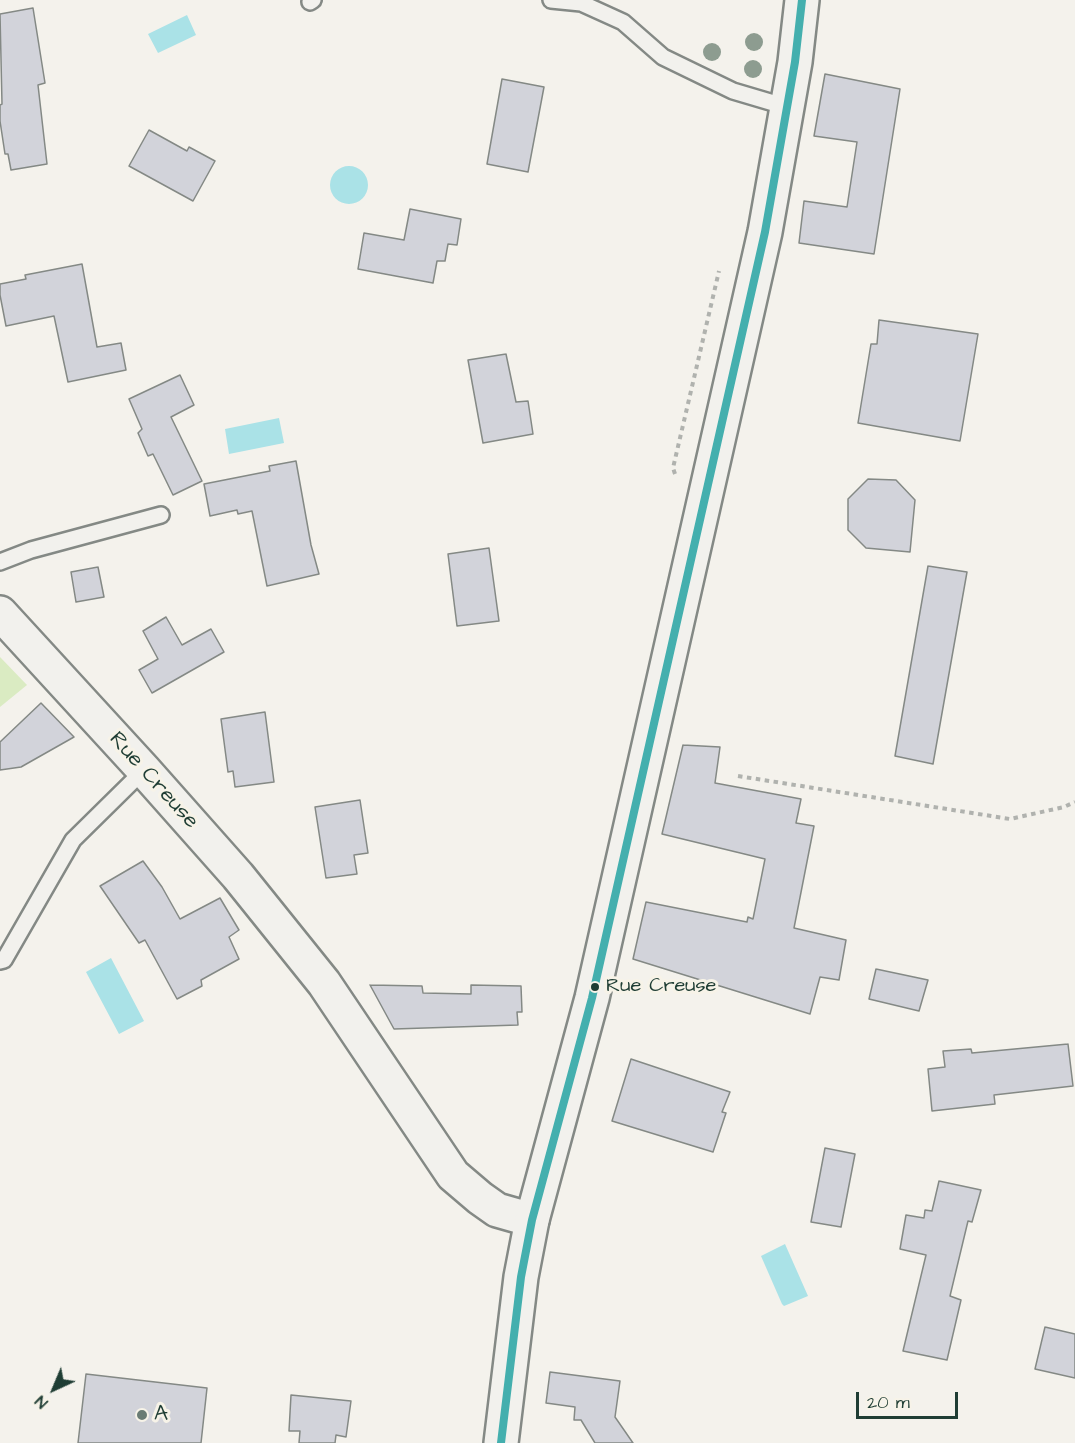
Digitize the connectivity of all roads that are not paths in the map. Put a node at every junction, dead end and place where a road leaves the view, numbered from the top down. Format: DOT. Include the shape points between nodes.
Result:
graph roads {
  1 [pos="551,0"];
  2 [pos="802,0"];
  3 [pos="787,107"];
  4 [pos="161,515"];
  5 [pos="0,562"];
  6 [pos="0,613"];
  7 [pos="144,770"];
  8 [pos="0,961"];
  9 [pos="532,1220"];
  10 [pos="501,1443"];
  1 -- 3 [label="lane" via="581,3 623,22 663,57 733,91"];
  2 -- 3 [label="main road"];
  3 -- 9 [label="main road" via="765,232 594,986"];
  4 -- 5 [label="lane"];
  6 -- 7 [label="main road, Rue Creuse"];
  7 -- 8 [label="lane" via="73,840"];
  7 -- 9 [label="main road, Rue Creuse" via="238,876 324,983 453,1175 497,1210"];
  9 -- 10 [label="main road" via="521,1277"];
}
